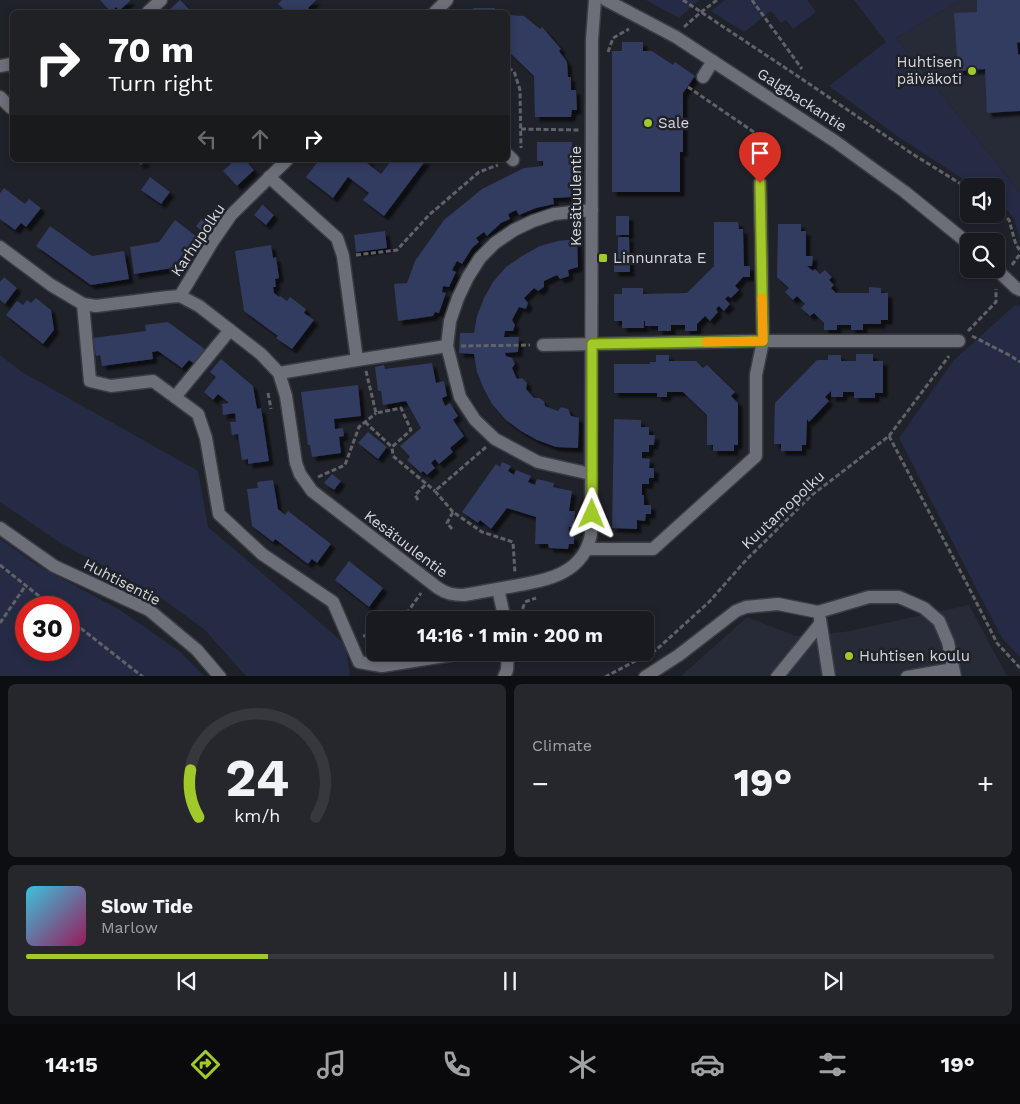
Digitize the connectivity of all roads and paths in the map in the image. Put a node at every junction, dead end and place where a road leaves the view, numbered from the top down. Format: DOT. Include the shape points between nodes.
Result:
graph roads {
  1 [pos="161,0"];
  2 [pos="447,0"];
  3 [pos="595,0"];
  4 [pos="606,0"];
  5 [pos="683,0"];
  6 [pos="717,0"];
  7 [pos="752,0"];
  8 [pos="150,10"];
  9 [pos="437,10"];
  10 [pos="701,12"];
  11 [pos="676,37"];
  12 [pos="713,61"];
  13 [pos="510,69"];
  14 [pos="802,69"];
  15 [pos="703,77"];
  16 [pos="688,87"];
  17 [pos="0,98"];
  18 [pos="10,107"];
  19 [pos="521,129"];
  20 [pos="592,130"];
  21 [pos="766,141"];
  22 [pos="510,157"];
  23 [pos="285,162"];
  24 [pos="500,162"];
  25 [pos="269,177"];
  26 [pos="760,183"];
  27 [pos="960,183"];
  28 [pos="592,210"];
  29 [pos="1005,216"];
  30 [pos="960,237"];
  31 [pos="0,247"];
  32 [pos="1020,250"];
  33 [pos="1020,254"];
  34 [pos="343,256"];
  35 [pos="1005,267"];
  36 [pos="1005,276"];
  37 [pos="998,278"];
  38 [pos="1019,287"];
  39 [pos="180,296"];
  40 [pos="83,304"];
  41 [pos="230,330"];
  42 [pos="763,341"];
  43 [pos="959,341"];
  44 [pos="592,344"];
  45 [pos="543,345"];
  46 [pos="447,346"];
  47 [pos="360,359"];
  48 [pos="1020,362"];
  49 [pos="279,374"];
  50 [pos="175,397"];
  51 [pos="376,413"];
  52 [pos="365,422"];
  53 [pos="889,436"];
  54 [pos="495,440"];
  55 [pos="392,447"];
  56 [pos="592,474"];
  57 [pos="305,482"];
  58 [pos="426,484"];
  59 [pos="435,491"];
  60 [pos="418,500"];
  61 [pos="453,512"];
  62 [pos="0,528"];
  63 [pos="452,530"];
  64 [pos="587,549"];
  65 [pos="0,565"];
  66 [pos="429,583"];
  67 [pos="26,585"];
  68 [pos="516,586"];
  69 [pos="498,589"];
  70 [pos="39,596"];
  71 [pos="409,611"];
  72 [pos="502,611"];
  73 [pos="819,618"];
  74 [pos="0,623"];
  75 [pos="80,628"];
  76 [pos="413,661"];
  77 [pos="508,661"];
  78 [pos="1020,668"];
  79 [pos="954,673"];
  80 [pos="142,676"];
  81 [pos="220,676"];
  82 [pos="504,676"];
  83 [pos="605,676"];
  84 [pos="645,676"];
  85 [pos="777,676"];
  86 [pos="829,676"];
  87 [pos="907,676"];
  1 -- 8 [label="street"];
  2 -- 9 [label="street"];
  3 -- 20 [label="street, Kesätuulentie"];
  4 -- 11 [label="street, Galgbackantie"];
  5 -- 10 [label="path"];
  6 -- 10 [label="path"];
  7 -- 14 [label="path"];
  10 -- 11 [label="path"];
  10 -- 27 [label="path"];
  11 -- 12 [label="street, Galgbackantie"];
  12 -- 15 [label="street"];
  12 -- 30 [label="street, Galgbackantie" via="836,142"];
  13 -- 19 [label="path" via="514,71 520,90"];
  16 -- 21 [label="path"];
  17 -- 18 [label="street"];
  19 -- 20 [label="path"];
  19 -- 22 [label="path" via="521,157"];
  20 -- 28 [label="street, Kesätuulentie"];
  23 -- 25 [label="street, Karhupolku"];
  24 -- 34 [label="path" via="479,172 429,215 397,250"];
  25 -- 34 [label="street" via="337,238"];
  25 -- 39 [label="street, Karhupolku" via="232,215"];
  26 -- 42 [label="street"];
  28 -- 44 [label="street, Kesätuulentie"];
  28 -- 46 [label="street" via="554,214 533,221 495,243 480,258 458,298 450,321"];
  29 -- 32 [label="path"];
  31 -- 40 [label="street"];
  33 -- 35 [label="path"];
  34 -- 47 [label="street"];
  36 -- 38 [label="street"];
  37 -- 48 [label="path" via="996,302 966,333"];
  39 -- 40 [label="street" via="96,306"];
  39 -- 41 [label="street, Kesätuulentie"];
  40 -- 50 [label="street" via="90,381 111,386 153,381"];
  41 -- 49 [label="street, Kesätuulentie" via="261,354"];
  41 -- 50 [label="street"];
  42 -- 43 [label="street"];
  42 -- 44 [label="street"];
  42 -- 64 [label="street" via="756,375 756,456 653,549"];
  43 -- 53 [label="path, Kuutamopolku"];
  44 -- 45 [label="street"];
  44 -- 56 [label="street, Kesätuulentie"];
  45 -- 46 [label="path"];
  46 -- 47 [label="street"];
  46 -- 54 [label="street" via="460,397"];
  47 -- 49 [label="street"];
  47 -- 51 [label="path"];
  49 -- 57 [label="street, Kesätuulentie" via="286,396 296,464"];
  50 -- 76 [label="street" via="198,414 206,438 219,514 262,554 333,602 359,662 382,666"];
  51 -- 52 [label="path"];
  51 -- 55 [label="path" via="401,408 411,430"];
  52 -- 55 [label="path"];
  52 -- 57 [label="path" via="345,465"];
  53 -- 78 [label="path" via="997,643"];
  53 -- 83 [label="path, Kuutamopolku" via="812,495 709,602 656,650"];
  54 -- 56 [label="street" via="538,462"];
  54 -- 59 [label="path"];
  55 -- 58 [label="path" via="393,456"];
  56 -- 64 [label="street, Kesätuulentie" via="591,534"];
  57 -- 66 [label="street, Kesätuulentie" via="312,491"];
  58 -- 59 [label="path"];
  58 -- 60 [label="path" via="415,495"];
  59 -- 61 [label="path"];
  61 -- 63 [label="path" via="447,523"];
  61 -- 68 [label="path" via="482,532 512,542"];
  62 -- 81 [label="street, Huhtisentie" via="54,566 149,610 197,650"];
  64 -- 68 [label="street, Kesätuulentie" via="576,564 558,576"];
  65 -- 67 [label="path"];
  66 -- 69 [label="street, Kesätuulentie" via="454,595"];
  66 -- 71 [label="path"];
  67 -- 70 [label="path"];
  67 -- 74 [label="path"];
  68 -- 69 [label="street, Kesätuulentie"];
  69 -- 72 [label="street"];
  73 -- 79 [label="street" via="869,597 899,598 924,608 939,621 948,642"];
  73 -- 84 [label="street" via="778,604 746,607"];
  73 -- 85 [label="street"];
  73 -- 86 [label="street"];
  75 -- 80 [label="path"];
  77 -- 82 [label="street"];
  79 -- 87 [label="street"];
}
